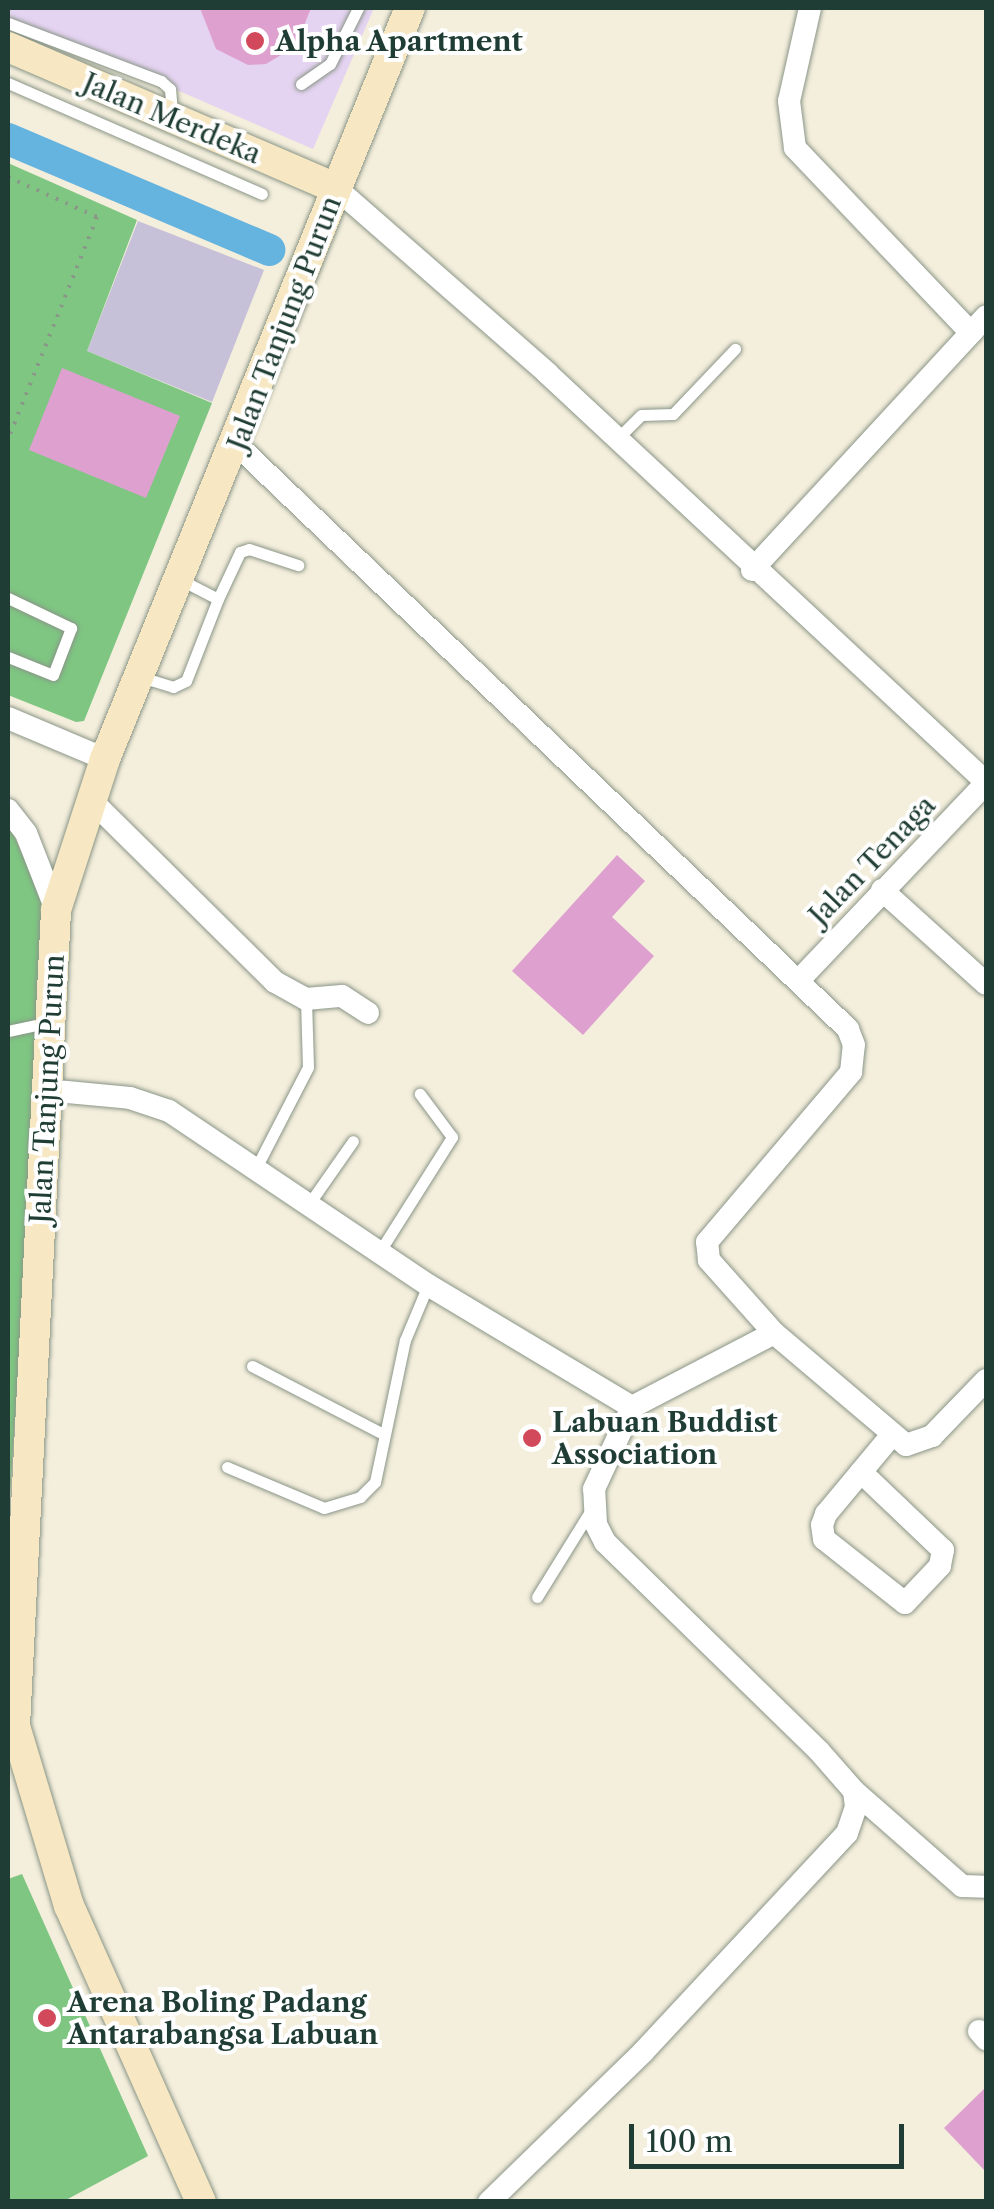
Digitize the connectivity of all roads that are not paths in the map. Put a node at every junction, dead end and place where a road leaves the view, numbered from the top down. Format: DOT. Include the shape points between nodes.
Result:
graph roads {
  1 [pos="358,8"];
  2 [pos="410,8"];
  3 [pos="810,8"];
  4 [pos="8,23"];
  5 [pos="8,47"];
  6 [pos="106,75"];
  7 [pos="8,83"];
  8 [pos="302,84"];
  9 [pos="336,188"];
  10 [pos="262,194"];
  11 [pos="978,325"];
  12 [pos="735,349"];
  13 [pos="616,440"];
  14 [pos="237,446"];
  15 [pos="298,566"];
  16 [pos="752,570"];
  17 [pos="179,579"];
  18 [pos="8,598"];
  19 [pos="218,599"];
  20 [pos="8,658"];
  21 [pos="140,676"];
  22 [pos="8,718"];
  23 [pos="105,758"];
  24 [pos="985,787"];
  25 [pos="92,801"];
  26 [pos="8,810"];
  27 [pos="882,890"];
  28 [pos="56,910"];
  29 [pos="801,978"];
  30 [pos="986,984"];
  31 [pos="306,999"];
  32 [pos="368,1013"];
  33 [pos="52,1022"];
  34 [pos="8,1031"];
  35 [pos="46,1090"];
  36 [pos="420,1094"];
  37 [pos="353,1141"];
  38 [pos="257,1166"];
  39 [pos="311,1202"];
  40 [pos="380,1251"];
  41 [pos="428,1285"];
  42 [pos="774,1333"];
  43 [pos="252,1366"];
  44 [pos="986,1380"];
  45 [pos="632,1406"];
  46 [pos="383,1434"];
  47 [pos="891,1436"];
  48 [pos="227,1467"];
  49 [pos="861,1472"];
  50 [pos="593,1506"];
  51 [pos="16,1554"];
  52 [pos="537,1597"];
  53 [pos="854,1791"];
  54 [pos="986,1887"];
  55 [pos="202,2202"];
  56 [pos="489,2202"];
  1 -- 8 [label="lane" via="330,64"];
  2 -- 9 [label="street, Jalan Tanjung Purun"];
  3 -- 11 [label="street" via="789,101 796,148"];
  4 -- 6 [label="lane"];
  5 -- 6 [label="street, Jalan Merdeka"];
  6 -- 9 [label="street, Jalan Merdeka" via="171,118"];
  7 -- 10 [label="lane"];
  9 -- 13 [label="street"];
  9 -- 14 [label="street, Jalan Tanjung Purun"];
  11 -- 16 [label="street"];
  12 -- 13 [label="lane" via="673,414 641,415"];
  13 -- 16 [label="street"];
  14 -- 17 [label="street, Jalan Tanjung Purun"];
  14 -- 29 [label="street"];
  15 -- 19 [label="lane" via="249,549 240,552"];
  16 -- 24 [label="street"];
  17 -- 19 [label="lane"];
  17 -- 21 [label="street, Jalan Tanjung Purun"];
  18 -- 20 [label="lane" via="71,628 52,675"];
  19 -- 21 [label="lane" via="180,687"];
  21 -- 23 [label="street, Jalan Tanjung Purun"];
  22 -- 23 [label="street"];
  23 -- 25 [label="street, Jalan Tanjung Purun"];
  24 -- 27 [label="street, Jalan Tenaga"];
  25 -- 28 [label="street, Jalan Tanjung Purun"];
  25 -- 31 [label="street" via="275,982"];
  26 -- 28 [label="street" via="26,832"];
  27 -- 29 [label="street, Jalan Tenaga"];
  27 -- 30 [label="street"];
  28 -- 33 [label="street, Jalan Tanjung Purun"];
  29 -- 42 [label="street" via="848,1029 851,1072 707,1242 709,1260"];
  31 -- 32 [label="street" via="334,994"];
  31 -- 38 [label="lane" via="308,1067"];
  33 -- 34 [label="lane"];
  33 -- 35 [label="street, Jalan Tanjung Purun"];
  35 -- 38 [label="street" via="151,1103"];
  35 -- 51 [label="street, Jalan Tanjung Purun"];
  36 -- 40 [label="lane" via="452,1137"];
  37 -- 39 [label="lane"];
  38 -- 39 [label="street"];
  39 -- 40 [label="street"];
  40 -- 41 [label="street"];
  41 -- 45 [label="street"];
  41 -- 46 [label="lane" via="406,1340"];
  42 -- 45 [label="street"];
  42 -- 47 [label="street"];
  43 -- 46 [label="lane"];
  44 -- 47 [label="street" via="932,1436 906,1445"];
  45 -- 50 [label="street" via="603,1458"];
  46 -- 48 [label="lane" via="375,1482 344,1508 324,1508"];
  47 -- 49 [label="street"];
  49 -- 49 [label="street" via="826,1514 824,1539 905,1603 940,1566 943,1550"];
  50 -- 52 [label="lane"];
  50 -- 53 [label="street" via="618,1556"];
  51 -- 55 [label="street, Jalan Tanjung Purun" via="14,1726 69,1906"];
  53 -- 54 [label="street" via="962,1886"];
  53 -- 56 [label="street" via="847,1833 620,2077"];
}
